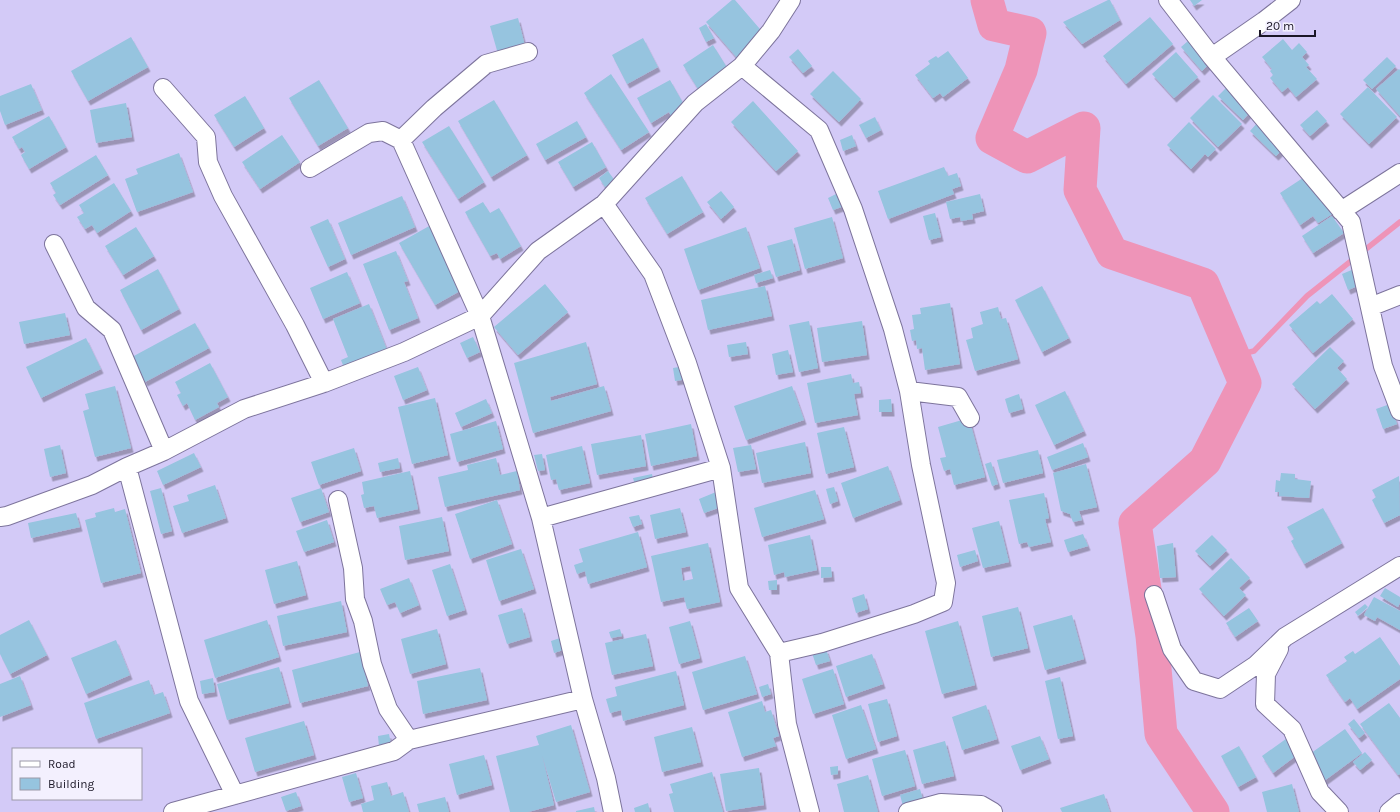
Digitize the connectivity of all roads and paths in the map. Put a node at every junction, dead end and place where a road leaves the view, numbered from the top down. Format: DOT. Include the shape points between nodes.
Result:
graph roads {
  1 [pos="790,0"];
  2 [pos="1168,0"];
  3 [pos="1291,0"];
  4 [pos="528,52"];
  5 [pos="1212,57"];
  6 [pos="742,66"];
  7 [pos="163,88"];
  8 [pos="401,140"];
  9 [pos="310,168"];
  10 [pos="1400,173"];
  11 [pos="604,204"];
  12 [pos="1341,211"];
  13 [pos="54,244"];
  14 [pos="1400,295"];
  15 [pos="1370,307"];
  16 [pos="480,316"];
  17 [pos="324,383"];
  18 [pos="909,391"];
  19 [pos="1400,411"];
  20 [pos="970,418"];
  21 [pos="164,451"];
  22 [pos="127,467"];
  23 [pos="720,468"];
  24 [pos="338,500"];
  25 [pos="0,517"];
  26 [pos="541,518"];
  27 [pos="1400,566"];
  28 [pos="1154,595"];
  29 [pos="1285,637"];
  30 [pos="779,653"];
  31 [pos="583,699"];
  32 [pos="409,740"];
  33 [pos="235,795"];
  34 [pos="1400,803"];
  35 [pos="174,812"];
  36 [pos="614,812"];
  37 [pos="810,812"];
  38 [pos="908,812"];
  39 [pos="993,812"];
  40 [pos="1339,812"];
  41 [pos="1389,812"];
  1 -- 6 [label="street" via="771,31"];
  2 -- 5 [label="street"];
  3 -- 5 [label="street"];
  4 -- 8 [label="street" via="486,64"];
  5 -- 12 [label="street"];
  6 -- 11 [label="street" via="695,103"];
  6 -- 18 [label="street" via="819,130 853,209 893,329"];
  7 -- 17 [label="street" via="206,137 208,162 223,196"];
  8 -- 9 [label="street" via="383,131 369,133"];
  8 -- 16 [label="street"];
  10 -- 12 [label="street"];
  11 -- 16 [label="street" via="538,251"];
  11 -- 23 [label="street" via="653,274 687,363"];
  12 -- 15 [label="street" via="1351,222"];
  13 -- 21 [label="street" via="86,308 112,330"];
  14 -- 15 [label="street"];
  15 -- 19 [label="street" via="1383,366"];
  16 -- 17 [label="street" via="404,352"];
  16 -- 26 [label="street"];
  17 -- 21 [label="street" via="244,409"];
  18 -- 20 [label="street" via="958,397"];
  18 -- 30 [label="street" via="921,465 946,583 944,602 822,644"];
  21 -- 22 [label="street"];
  22 -- 25 [label="street" via="92,485"];
  22 -- 33 [label="street" via="189,701"];
  23 -- 26 [label="street"];
  23 -- 30 [label="street" via="739,588"];
  24 -- 32 [label="street" via="353,568 355,599 372,664 388,709"];
  26 -- 31 [label="street"];
  27 -- 29 [label="street"];
  28 -- 29 [label="street" via="1172,650 1194,681 1220,688 1256,665"];
  29 -- 40 [label="street" via="1266,674 1265,704 1292,729 1320,792"];
  30 -- 37 [label="street" via="787,724"];
  31 -- 32 [label="street"];
  31 -- 36 [label="street"];
  32 -- 33 [label="street" via="394,751"];
  33 -- 35 [label="street"];
  34 -- 41 [label="street"];
  38 -- 39 [label="street" via="941,803 981,805"];
}
